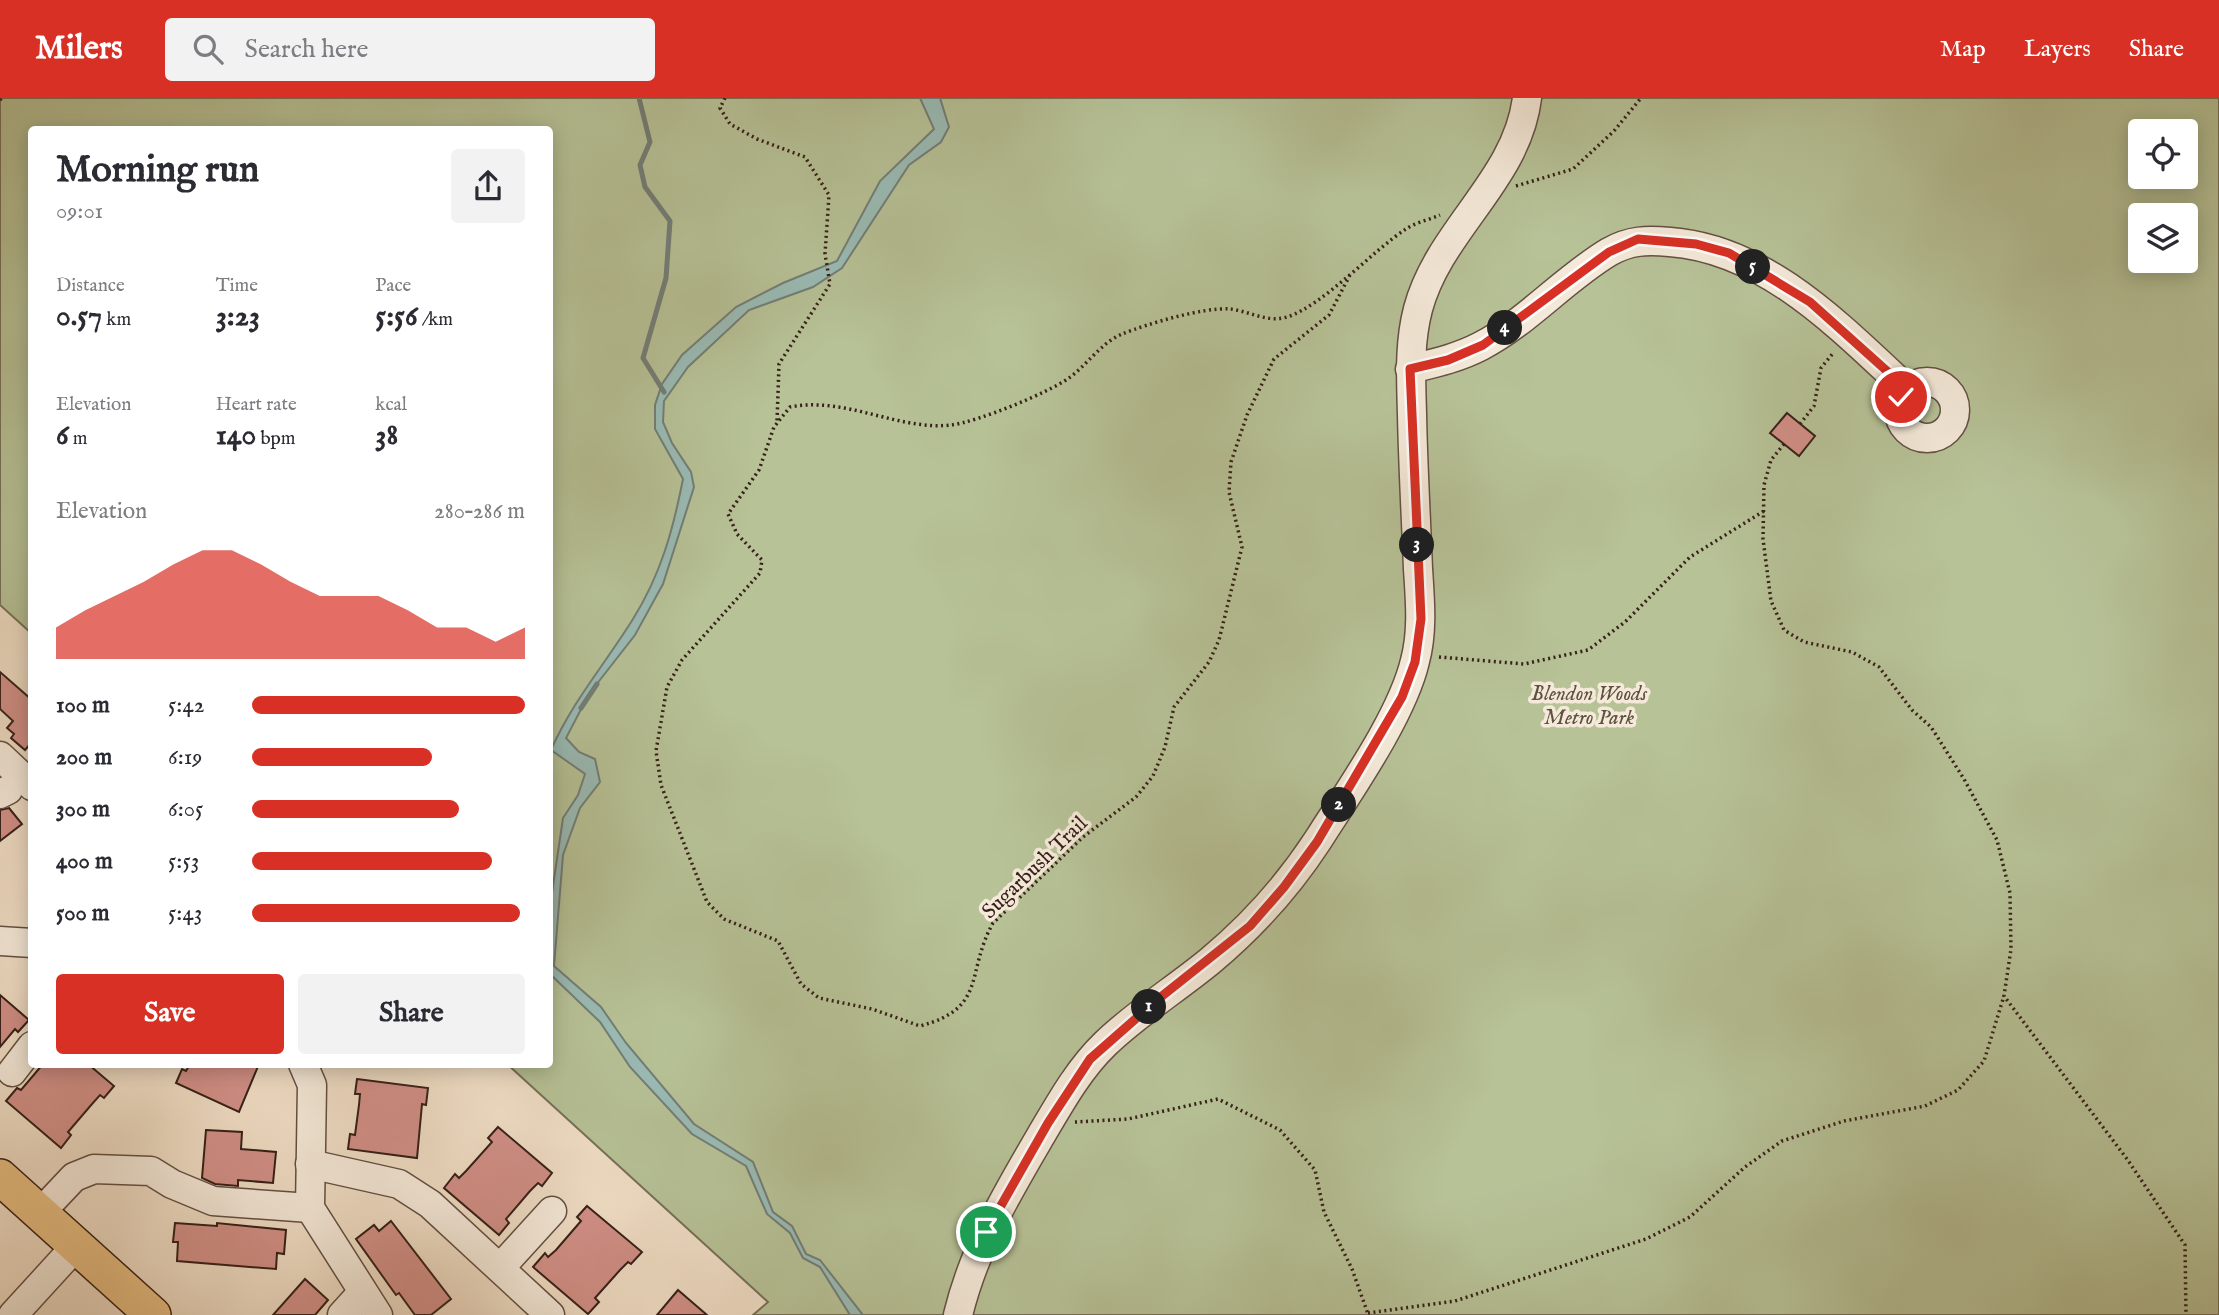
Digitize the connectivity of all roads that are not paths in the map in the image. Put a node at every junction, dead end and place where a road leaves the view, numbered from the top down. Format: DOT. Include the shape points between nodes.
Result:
graph roads {
  1 [pos="1527,98"];
  2 [pos="1410,369"];
  3 [pos="1907,389"];
  4 [pos="0,756"];
  5 [pos="13,790"];
  6 [pos="0,941"];
  7 [pos="28,943"];
  8 [pos="28,1051"];
  9 [pos="305,1068"];
  10 [pos="12,1072"];
  11 [pos="310,1164"];
  12 [pos="0,1177"];
  13 [pos="310,1208"];
  14 [pos="552,1210"];
  15 [pos="40,1213"];
  16 [pos="76,1246"];
  17 [pos="501,1267"];
  18 [pos="370,1304"];
  19 [pos="13,1315"];
  20 [pos="153,1315"];
  21 [pos="342,1315"];
  22 [pos="550,1315"];
  23 [pos="958,1315"];
  1 -- 2 [label="street" via="1524,123 1514,147 1421,296 1412,331"];
  2 -- 3 [label="street" via="1483,345 1609,252 1638,239 1696,244 1729,253 1810,302"];
  2 -- 23 [label="street" via="1421,619 1416,655 1402,697 1317,842 1284,887 1250,926 1090,1059 986,1232"];
  4 -- 5 [label="street"];
  6 -- 7 [label="street"];
  8 -- 10 [label="street"];
  9 -- 11 [label="street" via="312,1085"];
  11 -- 13 [label="street"];
  11 -- 17 [label="street" via="399,1184 430,1204"];
  12 -- 15 [label="main road"];
  13 -- 15 [label="street" via="213,1201 151,1171 94,1169 74,1177"];
  13 -- 18 [label="street"];
  14 -- 17 [label="street"];
  15 -- 16 [label="main road"];
  16 -- 19 [label="street"];
  16 -- 20 [label="main road"];
  17 -- 22 [label="street"];
  18 -- 21 [label="street"];
}
